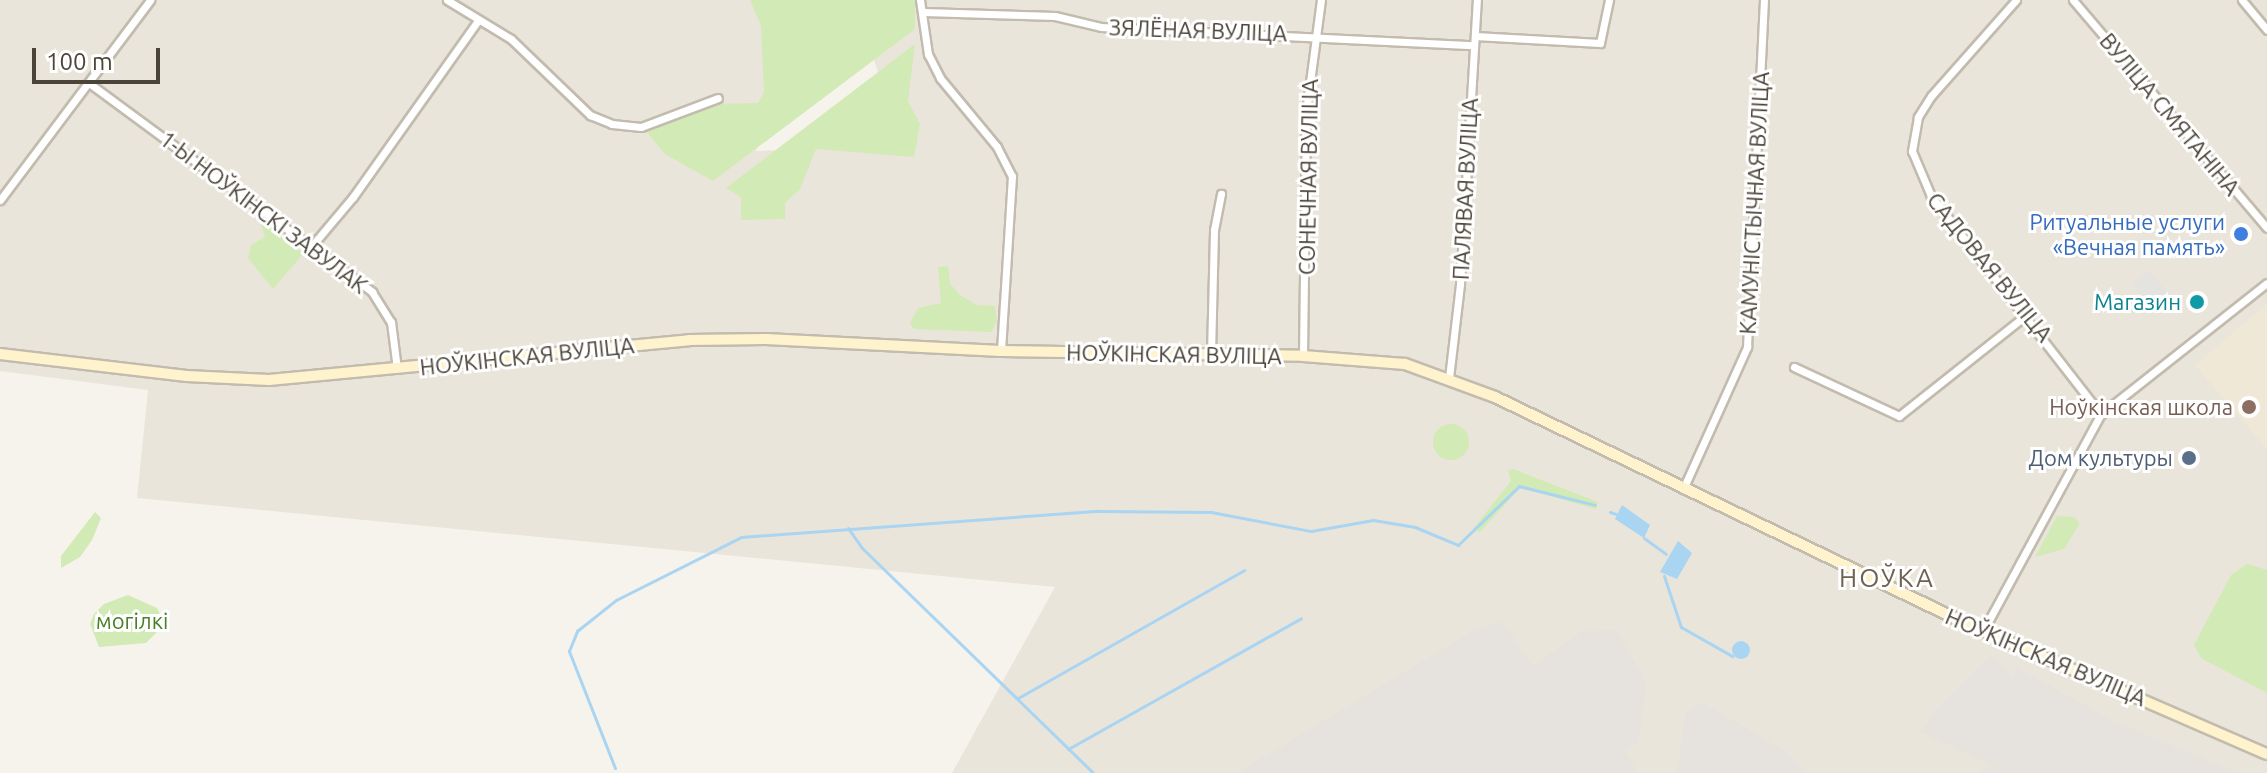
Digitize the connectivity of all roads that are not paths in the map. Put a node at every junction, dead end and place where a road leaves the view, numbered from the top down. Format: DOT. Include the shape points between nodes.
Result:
graph roads {
  1 [pos="150,0"];
  2 [pos="447,0"];
  3 [pos="920,0"];
  4 [pos="1321,0"];
  5 [pos="1477,0"];
  6 [pos="1609,0"];
  7 [pos="1764,0"];
  8 [pos="2016,0"];
  9 [pos="2073,0"];
  10 [pos="2242,0"];
  11 [pos="923,12"];
  12 [pos="477,22"];
  13 [pos="2267,30"];
  14 [pos="1320,36"];
  15 [pos="1475,36"];
  16 [pos="1473,45"];
  17 [pos="89,83"];
  18 [pos="718,98"];
  19 [pos="1221,194"];
  20 [pos="0,200"];
  21 [pos="2267,228"];
  22 [pos="310,248"];
  23 [pos="2267,283"];
  24 [pos="2026,315"];
  25 [pos="1001,351"];
  26 [pos="0,354"];
  27 [pos="1211,354"];
  28 [pos="1303,356"];
  29 [pos="1794,367"];
  30 [pos="397,369"];
  31 [pos="1449,378"];
  32 [pos="2101,414"];
  33 [pos="1683,489"];
  34 [pos="1983,631"];
  35 [pos="2267,754"];
  1 -- 17 [label="street"];
  2 -- 12 [label="street"];
  3 -- 11 [label="street"];
  4 -- 14 [label="street, СОНЕЧНАЯ ВУЛІЦА"];
  5 -- 15 [label="street, ПАЛЯВАЯ ВУЛІЦА"];
  6 -- 15 [label="street" via="1600,43"];
  7 -- 33 [label="street, КАМУНІСТЫЧНАЯ ВУЛІЦА" via="1747,347"];
  8 -- 24 [label="street, САДОВАЯ ВУЛІЦА" via="1931,96 1918,117 1912,151 1931,196"];
  9 -- 21 [label="street, ВУЛІЦА СМЯТАНІНА"];
  10 -- 13 [label="street"];
  11 -- 14 [label="street, ЗЯЛЁНАЯ ВУЛІЦА" via="1043,15 1101,27"];
  11 -- 25 [label="street" via="928,54 940,78 997,147 1012,176"];
  12 -- 18 [label="street" via="511,39 590,115 612,124 641,127"];
  12 -- 22 [label="street" via="353,197"];
  14 -- 16 [label="street, ЗЯЛЁНАЯ ВУЛІЦА"];
  14 -- 28 [label="street, СОНЕЧНАЯ ВУЛІЦА" via="1312,51 1306,112"];
  15 -- 16 [label="street, ПАЛЯВАЯ ВУЛІЦА"];
  16 -- 31 [label="street, ПАЛЯВАЯ ВУЛІЦА" via="1460,284"];
  17 -- 20 [label="street"];
  17 -- 22 [label="street, 1-Ы НОЎКІНСКІ ЗАВУЛАК"];
  19 -- 27 [label="street" via="1213,245"];
  22 -- 30 [label="street, 1-Ы НОЎКІНСКІ ЗАВУЛАК" via="379,300 391,322"];
  23 -- 32 [label="street"];
  24 -- 29 [label="street" via="1899,416"];
  24 -- 32 [label="street, САДОВАЯ ВУЛІЦА"];
  25 -- 27 [label="main road, НОЎКІНСКАЯ ВУЛІЦА"];
  25 -- 30 [label="main road, НОЎКІНСКАЯ ВУЛІЦА" via="689,340"];
  26 -- 30 [label="main road, НОЎКІНСКАЯ ВУЛІЦА" via="216,378 269,380"];
  27 -- 28 [label="main road, НОЎКІНСКАЯ ВУЛІЦА"];
  28 -- 31 [label="main road, НОЎКІНСКАЯ ВУЛІЦА" via="1405,364"];
  31 -- 33 [label="main road, НОЎКІНСКАЯ ВУЛІЦА"];
  32 -- 34 [label="street"];
  33 -- 34 [label="main road, НОЎКІНСКАЯ ВУЛІЦА"];
  34 -- 35 [label="main road, НОЎКІНСКАЯ ВУЛІЦА"];
}
